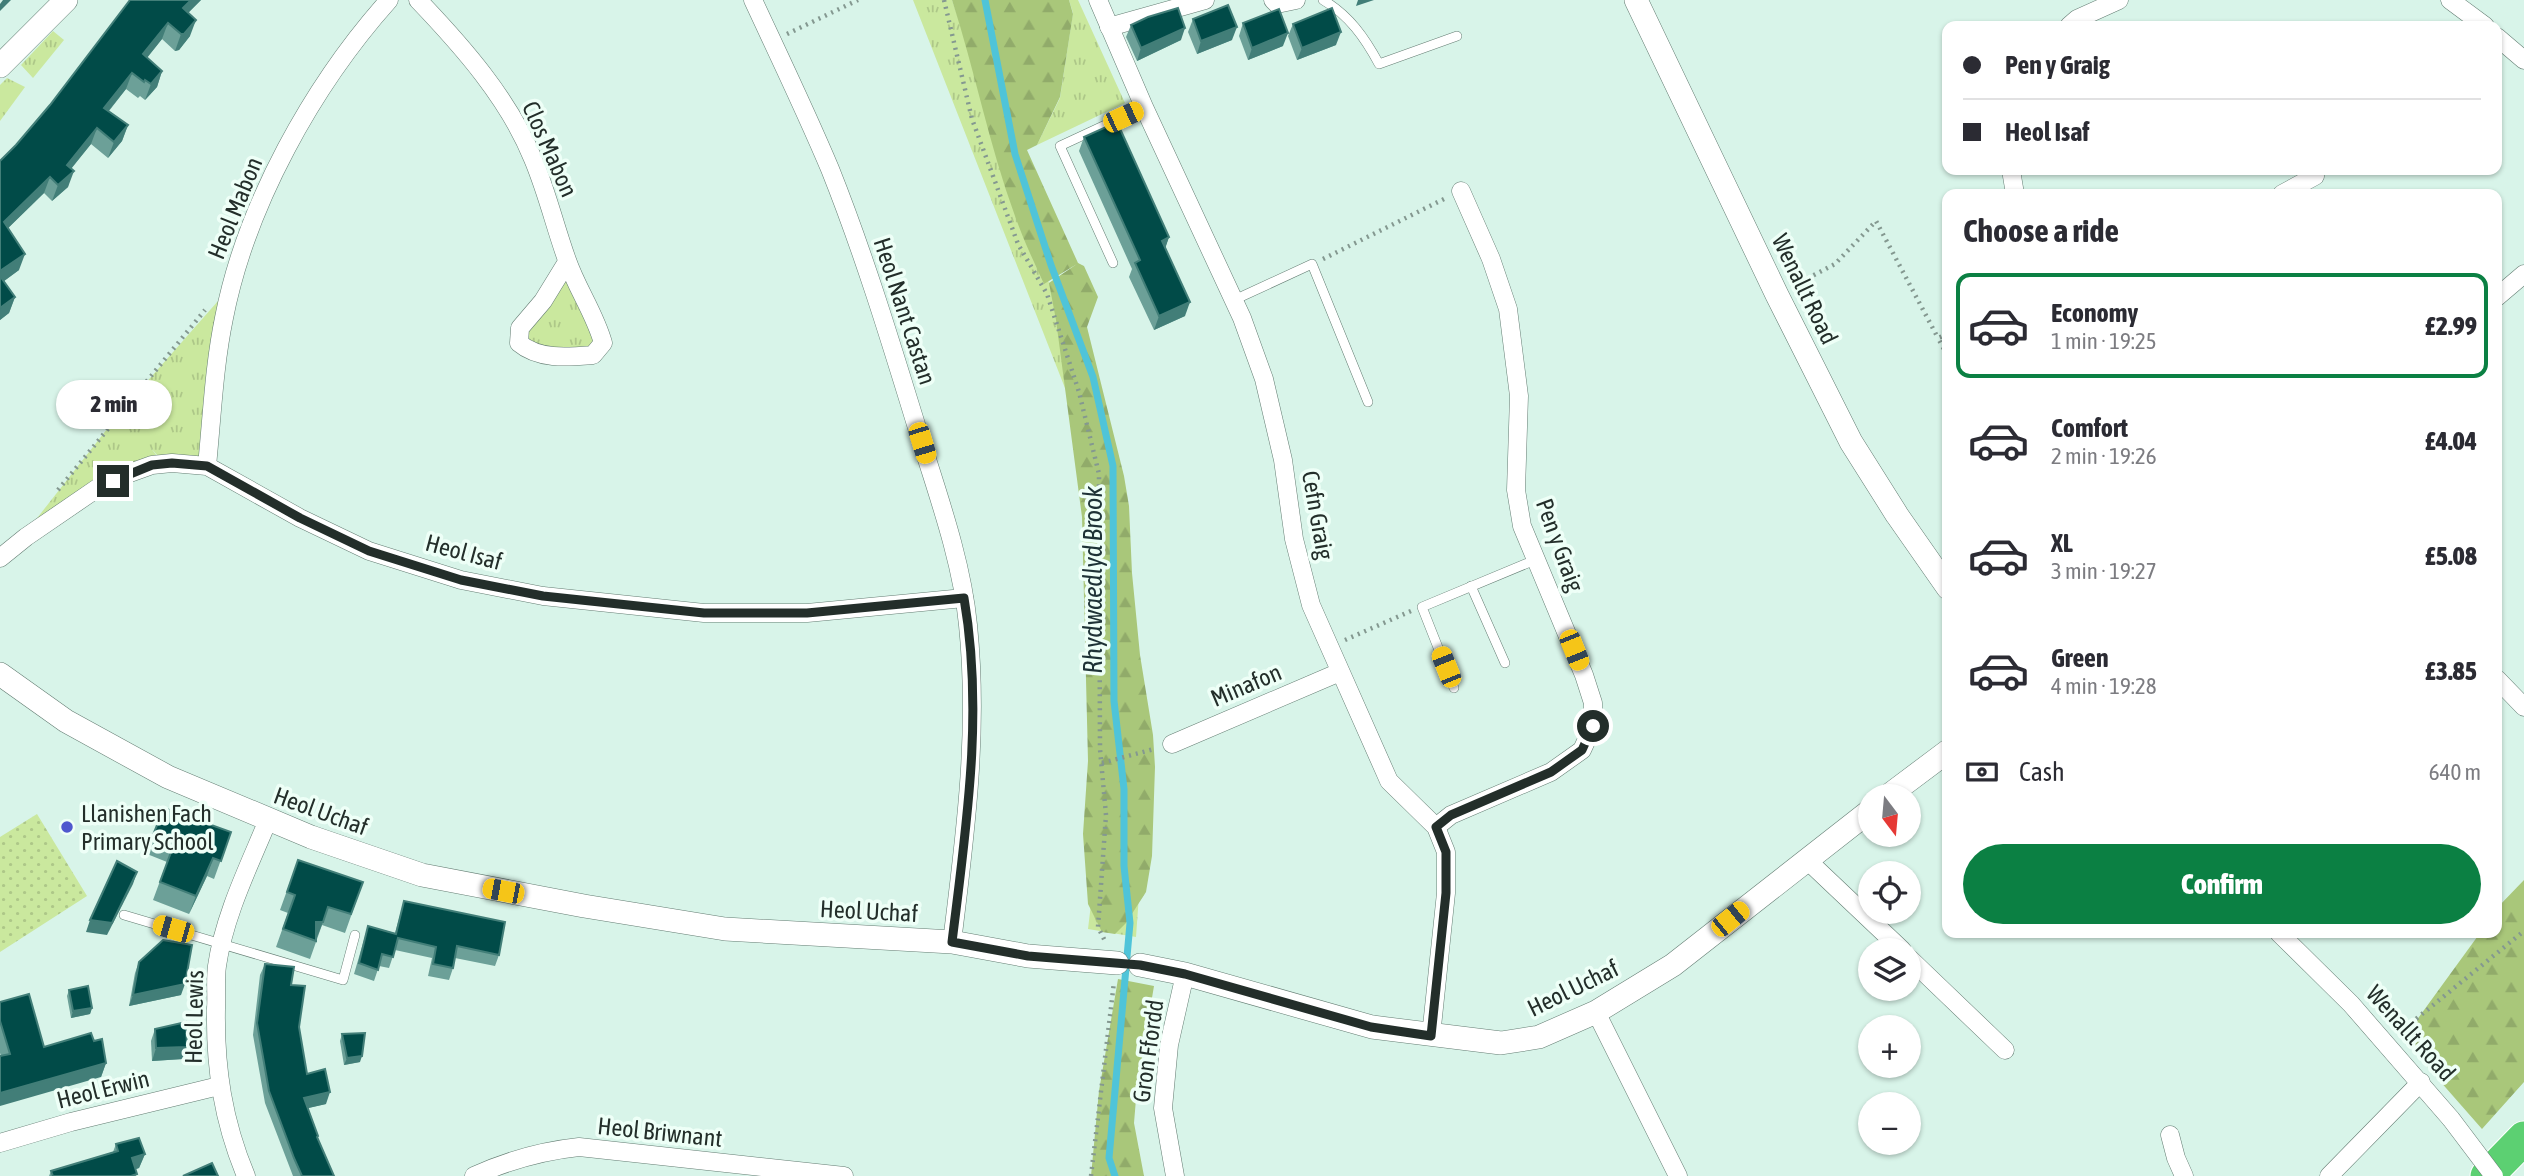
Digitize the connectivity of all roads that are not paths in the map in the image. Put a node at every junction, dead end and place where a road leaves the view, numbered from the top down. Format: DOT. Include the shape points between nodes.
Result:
graph roads {
  1 [pos="66,0"];
  2 [pos="389,0"];
  3 [pos="418,0"];
  4 [pos="753,0"];
  5 [pos="1098,0"];
  6 [pos="1205,0"];
  7 [pos="1273,0"];
  8 [pos="1296,0"];
  9 [pos="1323,0"];
  10 [pos="1636,0"];
  11 [pos="2119,0"];
  12 [pos="2450,0"];
  13 [pos="2075,21"];
  14 [pos="2478,21"];
  15 [pos="1109,27"];
  16 [pos="1457,36"];
  17 [pos="2502,41"];
  18 [pos="2524,60"];
  19 [pos="0,66"];
  20 [pos="1144,107"];
  21 [pos="2315,176"];
  22 [pos="2291,189"];
  23 [pos="1461,191"];
  24 [pos="567,262"];
  25 [pos="1113,264"];
  26 [pos="2524,274"];
  27 [pos="2502,293"];
  28 [pos="1234,300"];
  29 [pos="1368,402"];
  30 [pos="207,466"];
  31 [pos="0,558"];
  32 [pos="1535,560"];
  33 [pos="1942,580"];
  34 [pos="1471,586"];
  35 [pos="964,598"];
  36 [pos="1505,663"];
  37 [pos="1340,672"];
  38 [pos="0,674"];
  39 [pos="2502,684"];
  40 [pos="1454,688"];
  41 [pos="2524,708"];
  42 [pos="1172,744"];
  43 [pos="1942,756"];
  44 [pos="1904,784"];
  45 [pos="268,820"];
  46 [pos="1858,820"];
  47 [pos="1436,827"];
  48 [pos="1806,859"];
  49 [pos="124,915"];
  50 [pos="355,935"];
  51 [pos="1889,938"];
  52 [pos="2284,938"];
  53 [pos="952,942"];
  54 [pos="223,943"];
  55 [pos="1116,963"];
  56 [pos="1140,965"];
  57 [pos="1921,969"];
  58 [pos="1185,974"];
  59 [pos="1596,1012"];
  60 [pos="1431,1036"];
  61 [pos="2006,1050"];
  62 [pos="2421,1082"];
  63 [pos="219,1086"];
  64 [pos="2170,1135"];
  65 [pos="2524,1138"];
  66 [pos="0,1143"];
  67 [pos="720,1169"];
  68 [pos="246,1176"];
  69 [pos="474,1176"];
  70 [pos="844,1176"];
  71 [pos="1175,1176"];
  72 [pos="1678,1176"];
  73 [pos="2184,1176"];
  74 [pos="2329,1176"];
  75 [pos="2487,1176"];
  76 [pos="2494,1176"];
  1 -- 19 [label="street"];
  2 -- 30 [label="street, Heol Mabon" via="320,94 268,185 223,320"];
  3 -- 24 [label="street, Clos Mabon" via="504,103 533,157"];
  4 -- 35 [label="street, Heol Nant Castan" via="830,171 866,268 944,514"];
  5 -- 15 [label="street, Cefn Graig"];
  6 -- 15 [label="street"];
  7 -- 8 [label="street" via="1277,4"];
  9 -- 16 [label="lane" via="1366,38 1379,64"];
  10 -- 33 [label="street, Wenallt Road" via="1852,442"];
  11 -- 13 [label="street"];
  12 -- 14 [label="street"];
  15 -- 20 [label="street, Cefn Graig"];
  17 -- 18 [label="street"];
  20 -- 25 [label="lane" via="1060,146"];
  20 -- 28 [label="street, Cefn Graig"];
  21 -- 22 [label="street"];
  23 -- 32 [label="street, Pen y Graig" via="1508,309 1519,396 1516,490 1522,526"];
  24 -- 24 [label="street, Clos Mabon" via="603,343 593,355 564,357 529,351 519,343 520,328 551,291"];
  26 -- 27 [label="street"];
  28 -- 29 [label="lane" via="1312,264"];
  28 -- 37 [label="street, Cefn Graig" via="1264,379 1311,605"];
  30 -- 31 [label="street, Heol Isaf" via="172,463 127,474 99,487"];
  30 -- 35 [label="street, Heol Isaf" via="369,551 461,580 543,596 704,613 807,613"];
  32 -- 34 [label="lane"];
  32 -- 47 [label="street, Pen y Graig" via="1584,675 1593,704 1593,726 1582,750 1551,772 1451,815"];
  34 -- 36 [label="lane"];
  34 -- 40 [label="lane" via="1422,607"];
  35 -- 53 [label="street, Heol Nant Castan" via="973,733"];
  37 -- 42 [label="street, Minafon"];
  37 -- 47 [label="street, Cefn Graig" via="1389,781"];
  38 -- 45 [label="street, Heol Uchaf" via="66,721 157,771"];
  39 -- 41 [label="street"];
  43 -- 44 [label="street"];
  45 -- 53 [label="street, Heol Uchaf" via="422,875 584,906 725,929"];
  45 -- 54 [label="street, Heol Lewis"];
  46 -- 48 [label="street, Heol Uchaf"];
  47 -- 60 [label="street, Cefn Graig" via="1446,852 1446,893"];
  48 -- 51 [label="street"];
  48 -- 59 [label="street, Heol Uchaf" via="1673,965"];
  49 -- 54 [label="lane"];
  50 -- 54 [label="lane" via="343,980"];
  52 -- 62 [label="street, Wenallt Road"];
  53 -- 55 [label="street, Heol Uchaf" via="1028,956"];
  54 -- 63 [label="street, Heol Lewis" via="215,1050"];
  55 -- 56 [label="street, Heol Uchaf"];
  56 -- 58 [label="street, Heol Uchaf"];
  57 -- 61 [label="street"];
  58 -- 60 [label="street, Heol Uchaf" via="1371,1027"];
  58 -- 71 [label="street, Gron Ffordd" via="1163,1108"];
  59 -- 60 [label="street, Heol Uchaf" via="1539,1037 1501,1043"];
  59 -- 72 [label="street"];
  62 -- 74 [label="street"];
  62 -- 76 [label="street, Wenallt Road, bridge"];
  63 -- 66 [label="street, Heol Erwin"];
  63 -- 68 [label="street, Heol Lewis"];
  64 -- 73 [label="street"];
  65 -- 75 [label="highway"];
  67 -- 69 [label="street, Heol Briwnant" via="579,1147 516,1158"];
  67 -- 70 [label="street, Heol Briwnant"];
}
